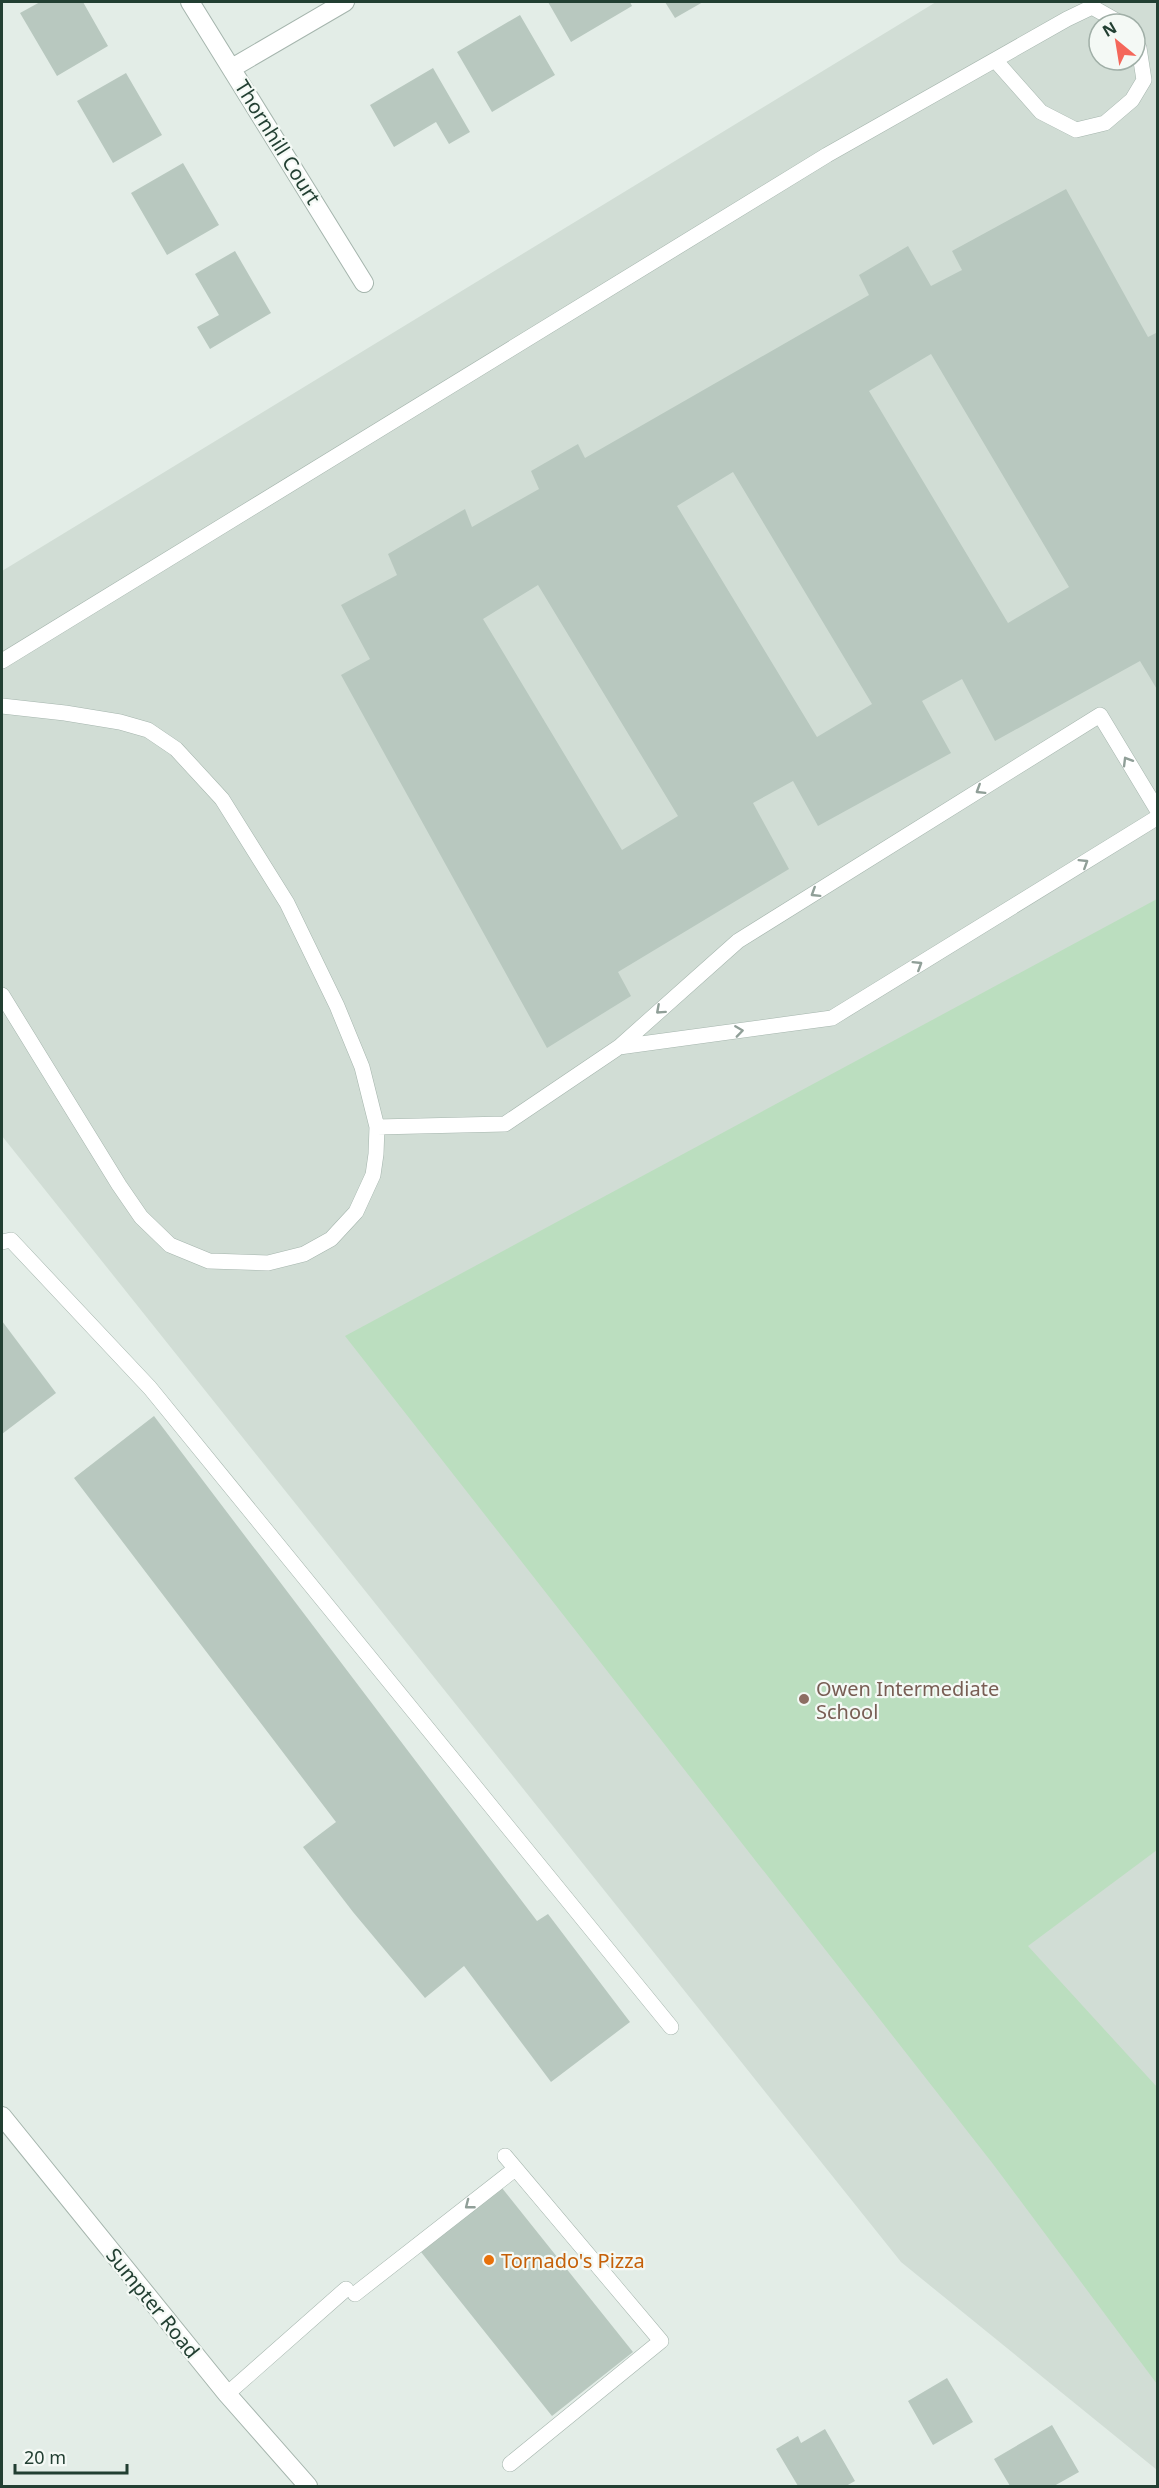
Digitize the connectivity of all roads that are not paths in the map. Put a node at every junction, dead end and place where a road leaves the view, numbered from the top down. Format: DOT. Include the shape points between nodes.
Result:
graph roads {
  1 [pos="190,2"];
  2 [pos="345,2"];
  3 [pos="1101,12"];
  4 [pos="995,60"];
  5 [pos="232,68"];
  6 [pos="1143,72"];
  7 [pos="364,283"];
  8 [pos="2,661"];
  9 [pos="2,706"];
  10 [pos="1158,811"];
  11 [pos="1158,818"];
  12 [pos="2,995"];
  13 [pos="619,1047"];
  14 [pos="377,1126"];
  15 [pos="2,1242"];
  16 [pos="671,2027"];
  17 [pos="2,2116"];
  18 [pos="505,2156"];
  19 [pos="515,2169"];
  20 [pos="227,2394"];
  21 [pos="510,2464"];
  22 [pos="308,2487"];
  1 -- 5 [label="street, Thornhill Court"];
  2 -- 5 [label="street"];
  3 -- 4 [label="lane" via="1092,7"];
  4 -- 6 [label="lane" via="1041,112 1076,130 1105,123 1132,100 1144,80"];
  4 -- 8 [label="lane" via="817,161"];
  5 -- 7 [label="street, Thornhill Court"];
  9 -- 14 [label="lane" via="120,722 148,730 176,749 222,799 287,903 337,1006 362,1067"];
  10 -- 13 [label="lane, one-way" via="1100,715 738,941"];
  13 -- 11 [label="lane, one-way" via="832,1018"];
  12 -- 14 [label="lane" via="141,1217 170,1245 209,1261 268,1263 304,1254 331,1239 356,1212 374,1175"];
  13 -- 14 [label="lane" via="505,1124"];
  15 -- 16 [label="lane" via="11,1240 150,1388"];
  17 -- 20 [label="street, Sumpter Road"];
  18 -- 19 [label="lane"];
  19 -- 20 [label="lane, one-way" via="350,2291"];
  19 -- 21 [label="lane" via="661,2341"];
  20 -- 22 [label="street, Sumpter Road"];
}
